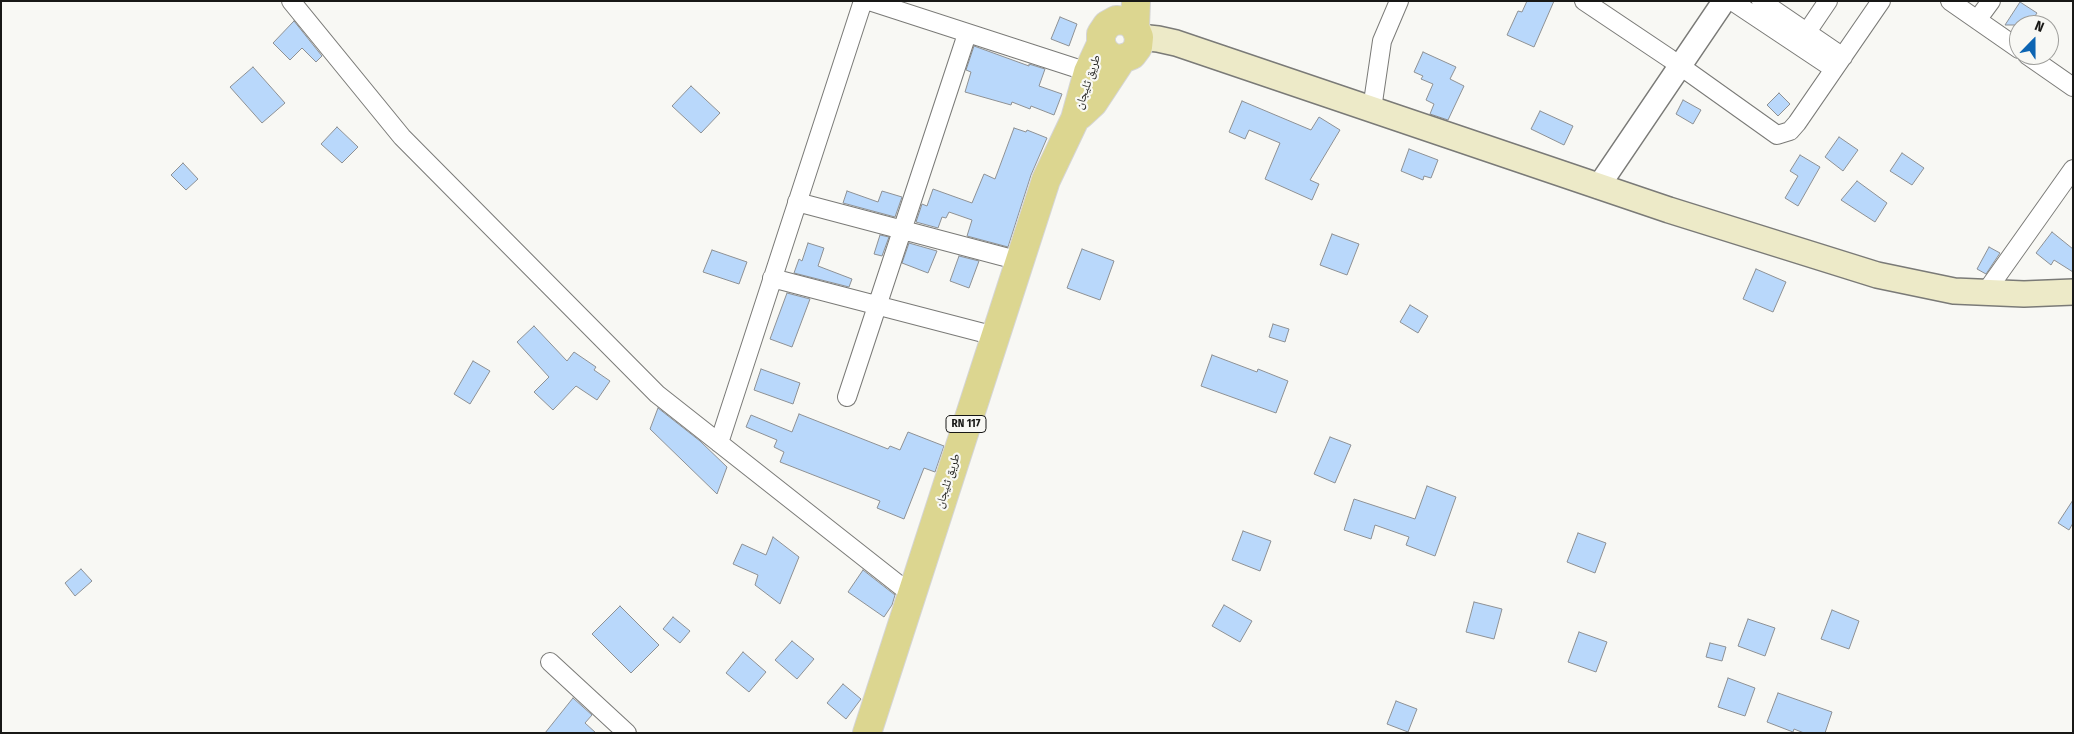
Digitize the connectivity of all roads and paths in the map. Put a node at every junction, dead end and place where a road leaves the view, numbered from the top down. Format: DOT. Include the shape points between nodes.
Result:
graph roads {
  1 [pos="291,1"];
  2 [pos="863,1"];
  3 [pos="870,1"];
  4 [pos="1399,1"];
  5 [pos="1584,1"];
  6 [pos="1707,1"];
  7 [pos="1724,1"];
  8 [pos="1732,1"];
  9 [pos="1761,1"];
  10 [pos="1828,1"];
  11 [pos="1881,1"];
  12 [pos="1950,1"];
  13 [pos="1991,1"];
  14 [pos="1978,20"];
  15 [pos="1137,22"];
  16 [pos="1110,32"];
  17 [pos="1807,32"];
  18 [pos="967,34"];
  19 [pos="2009,43"];
  20 [pos="1674,62"];
  21 [pos="1839,63"];
  22 [pos="2041,65"];
  23 [pos="1088,72"];
  24 [pos="2073,87"];
  25 [pos="1372,109"];
  26 [pos="1075,119"];
  27 [pos="2073,169"];
  28 [pos="1591,185"];
  29 [pos="797,202"];
  30 [pos="902,228"];
  31 [pos="1020,261"];
  32 [pos="772,278"];
  33 [pos="2073,292"];
  34 [pos="1985,293"];
  35 [pos="877,305"];
  36 [pos="995,336"];
  37 [pos="847,397"];
  38 [pos="719,442"];
  39 [pos="912,595"];
  40 [pos="550,662"];
  41 [pos="627,733"];
  42 [pos="866,733"];
  1 -- 38 [label="street" via="402,138 657,394"];
  2 -- 29 [label="street"];
  3 -- 18 [label="street"];
  4 -- 25 [label="street" via="1382,41"];
  5 -- 20 [label="street"];
  6 -- 20 [label="street"];
  7 -- 20 [label="street"];
  8 -- 21 [label="street"];
  9 -- 17 [label="street"];
  10 -- 17 [label="street"];
  11 -- 21 [label="street"];
  12 -- 14 [label="street"];
  13 -- 14 [label="street"];
  14 -- 19 [label="street"];
  15 -- 16 [label="main road" via="1116,20"];
  15 -- 25 [label="main road" via="1158,39"];
  16 -- 23 [label="main road, طريق ثليجان / RN 117"];
  16 -- 26 [label="main road, طريق ثليجان / RN 117" via="1093,102"];
  17 -- 21 [label="street"];
  18 -- 23 [label="street"];
  18 -- 30 [label="street"];
  20 -- 21 [label="street" via="1777,135 1790,132"];
  20 -- 28 [label="street"];
  22 -- 24 [label="street"];
  23 -- 26 [label="main road, طريق ثليجان / RN 117"];
  25 -- 28 [label="main road"];
  26 -- 31 [label="main road, طريق ثليجان / RN 117" via="1046,180"];
  27 -- 34 [label="street"];
  28 -- 34 [label="main road" via="1877,276 1954,291"];
  29 -- 30 [label="street"];
  29 -- 32 [label="street"];
  30 -- 31 [label="street"];
  30 -- 35 [label="street"];
  31 -- 36 [label="main road, طريق ثليجان / RN 117"];
  32 -- 35 [label="street"];
  32 -- 38 [label="street"];
  33 -- 34 [label="main road"];
  35 -- 36 [label="street"];
  35 -- 37 [label="street"];
  36 -- 39 [label="main road, طريق ثليجان / RN 117"];
  38 -- 39 [label="street"];
  39 -- 42 [label="main road, طريق ثليجان / RN 117"];
  40 -- 41 [label="street"];
}
